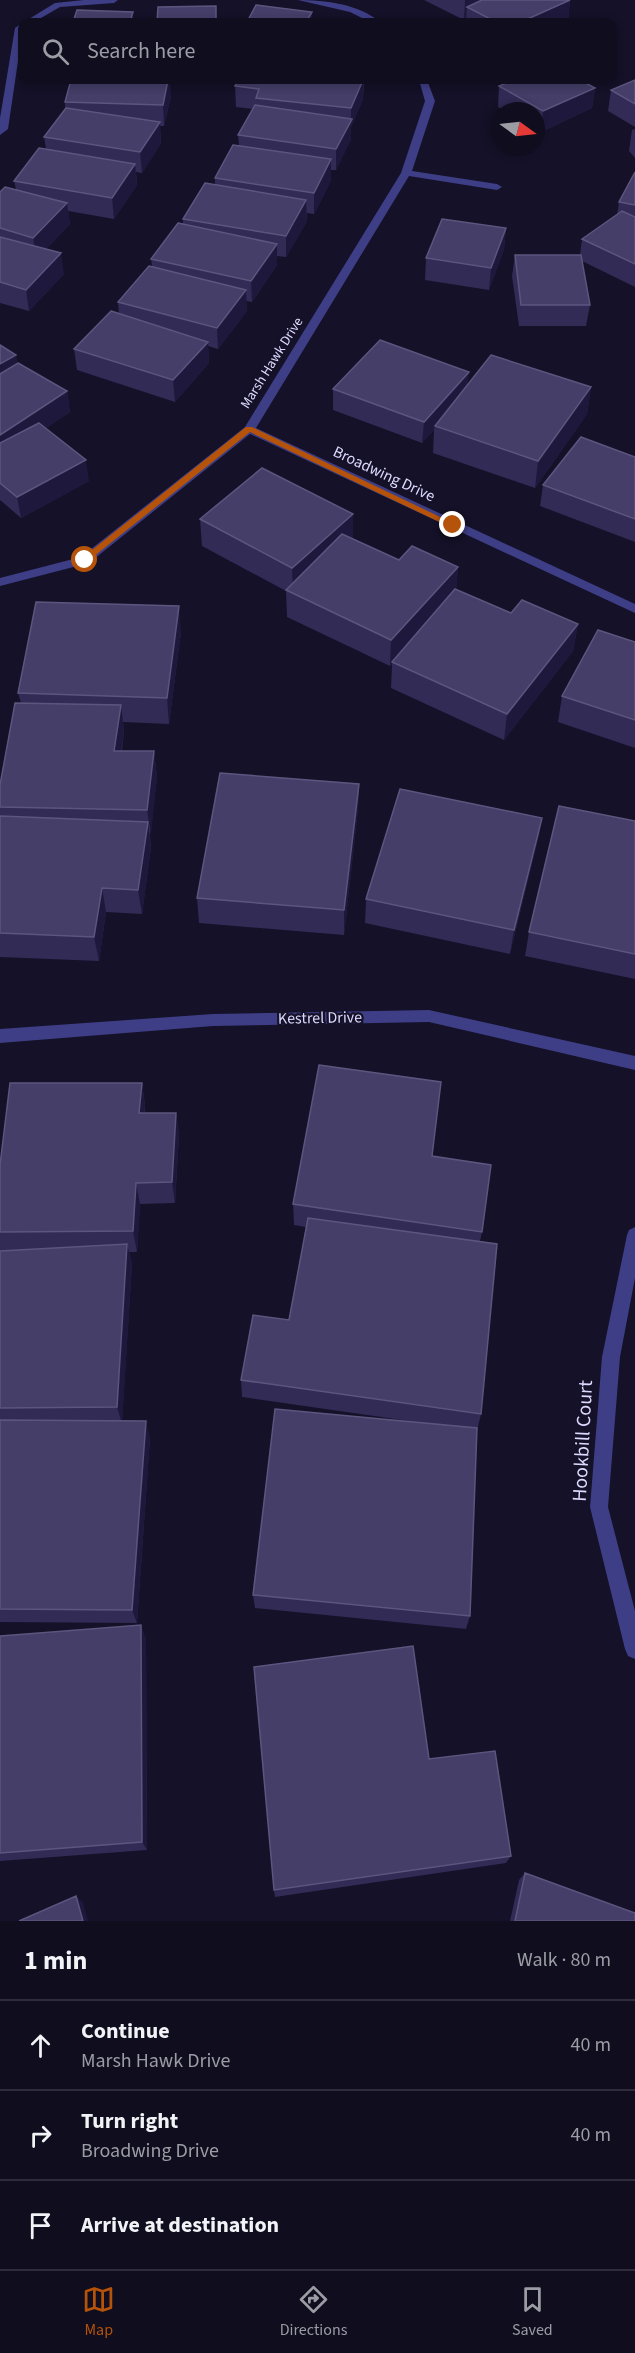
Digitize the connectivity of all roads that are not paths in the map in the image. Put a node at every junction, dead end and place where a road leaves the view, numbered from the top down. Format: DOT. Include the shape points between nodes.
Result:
graph roads {
  1 [pos="114,0"];
  2 [pos="302,0"];
  3 [pos="35,18"];
  4 [pos="368,18"];
  5 [pos="18,34"];
  6 [pos="424,84"];
  7 [pos="0,132"];
  8 [pos="406,173"];
  9 [pos="497,187"];
  10 [pos="249,429"];
  11 [pos="0,582"];
  12 [pos="635,609"];
  13 [pos="0,1036"];
  14 [pos="635,1063"];
  15 [pos="635,1235"];
  16 [pos="635,1649"];
  1 -- 3 [label="street" via="58,5"];
  2 -- 4 [label="street" via="353,10"];
  5 -- 7 [label="street"];
  6 -- 8 [label="street, Marsh Hawk Drive" via="430,101"];
  8 -- 9 [label="street"];
  8 -- 10 [label="street, Marsh Hawk Drive"];
  10 -- 11 [label="street, Marsh Hawk Drive" via="85,560"];
  10 -- 12 [label="street, Broadwing Drive"];
  13 -- 14 [label="street, Kestrel Drive" via="213,1020 429,1016"];
  15 -- 16 [label="street, Hookbill Court" via="611,1357 599,1507"];
}
